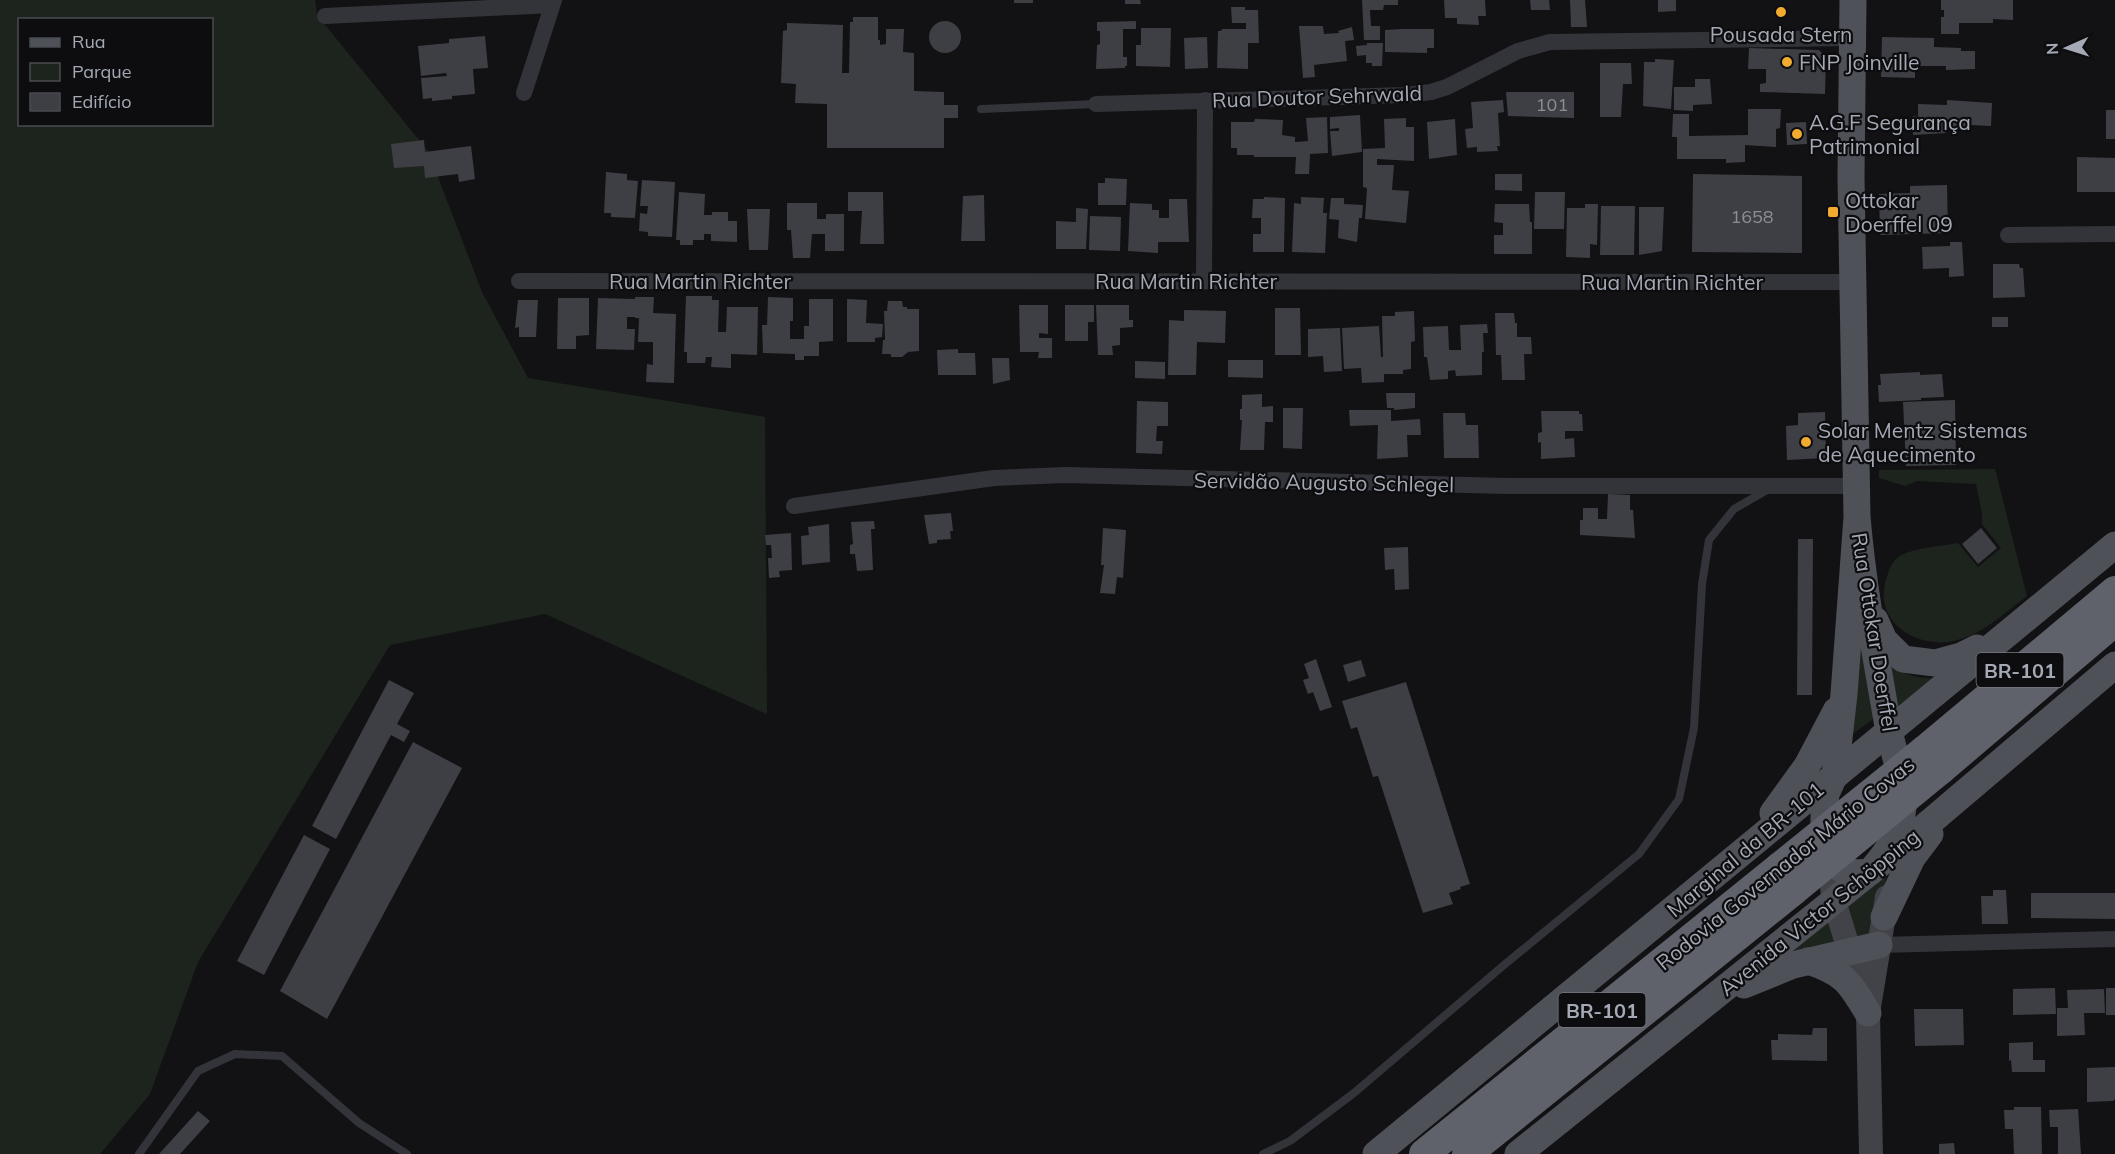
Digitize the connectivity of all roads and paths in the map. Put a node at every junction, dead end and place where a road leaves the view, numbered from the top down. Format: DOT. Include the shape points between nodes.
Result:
graph roads {
  1 [pos="1853,0"];
  2 [pos="553,3"];
  3 [pos="325,16"];
  4 [pos="1851,38"];
  5 [pos="524,93"];
  6 [pos="1205,100"];
  7 [pos="1096,104"];
  8 [pos="981,109"];
  9 [pos="2115,234"];
  10 [pos="2008,235"];
  11 [pos="519,280"];
  12 [pos="1204,281"];
  13 [pos="1854,282"];
  14 [pos="1772,486"];
  15 [pos="1856,486"];
  16 [pos="794,506"];
  17 [pos="1857,517"];
  18 [pos="2115,545"];
  19 [pos="2115,591"];
  20 [pos="2050,598"];
  21 [pos="1868,603"];
  22 [pos="2115,621"];
  23 [pos="2115,665"];
  24 [pos="1844,694"];
  25 [pos="1889,730"];
  26 [pos="1933,760"];
  27 [pos="1835,774"];
  28 [pos="1900,783"];
  29 [pos="1956,800"];
  30 [pos="1901,823"];
  31 [pos="1751,844"];
  32 [pos="1896,851"];
  33 [pos="1827,852"];
  34 [pos="1870,872"];
  35 [pos="1787,878"];
  36 [pos="1834,901"];
  37 [pos="1884,917"];
  38 [pos="2115,939"];
  39 [pos="1879,945"];
  40 [pos="1849,952"];
  41 [pos="1808,961"];
  42 [pos="1869,1013"];
  43 [pos="1686,1019"];
  44 [pos="139,1154"];
  45 [pos="407,1154"];
  46 [pos="1263,1154"];
  47 [pos="1376,1154"];
  48 [pos="1424,1154"];
  49 [pos="1467,1154"];
  50 [pos="1518,1154"];
  51 [pos="1871,1154"];
  1 -- 4 [label="main road, Rua Ottokar Doerffel"];
  2 -- 3 [label="street"];
  2 -- 5 [label="street"];
  4 -- 6 [label="street, Rua Doutor Sehrwald" via="1550,42 1518,51 1466,79 1431,92"];
  4 -- 13 [label="main road, Rua Ottokar Doerffel"];
  6 -- 7 [label="street, Rua Doutor Sehrwald"];
  6 -- 12 [label="street"];
  7 -- 8 [label="lane"];
  9 -- 10 [label="street"];
  11 -- 12 [label="street, Rua Martin Richter"];
  12 -- 13 [label="street, Rua Martin Richter"];
  13 -- 15 [label="main road, Rua Ottokar Doerffel"];
  14 -- 15 [label="street, Servidão Augusto Schlegel"];
  14 -- 16 [label="street, Servidão Augusto Schlegel" via="1507,486 1066,475 994,478"];
  14 -- 46 [label="lane" via="1734,508 1709,540 1702,584 1694,728 1679,799 1639,854 1354,1093 1290,1141"];
  15 -- 17 [label="main road, Rua Ottokar Doerffel"];
  17 -- 21 [label="main road, Rua Ottokar Doerffel"];
  17 -- 24 [label="main road, Rua Ottokar Doerffel"];
  18 -- 20 [label="main road, Marginal da BR-101"];
  19 -- 26 [label="highway, Rodovia Governador Mário Covas / BR-101"];
  20 -- 21 [label="main road" via="1987,643 1935,663 1904,659 1884,640"];
  20 -- 25 [label="main road, Marginal da BR-101"];
  21 -- 25 [label="main road, Rua Ottokar Doerffel"];
  22 -- 26 [label="highway, Rodovia Governador Mário Covas / BR-101"];
  23 -- 29 [label="main road, Avenida Victor Schöpping"];
  24 -- 27 [label="main road, Rua Ottokar Doerffel"];
  24 -- 31 [label="main road" via="1807,766"];
  25 -- 27 [label="main road, Marginal da BR-101"];
  25 -- 28 [label="main road, Rua Ottokar Doerffel"];
  26 -- 35 [label="highway, Rodovia Governador Mário Covas / BR-101, bridge"];
  27 -- 28 [label="main road" via="1865,761 1885,768"];
  27 -- 31 [label="main road, Marginal da BR-101"];
  27 -- 33 [label="main road" via="1826,794"];
  28 -- 30 [label="main road"];
  29 -- 32 [label="main road, Avenida Victor Schöpping"];
  29 -- 37 [label="main road" via="1912,858"];
  30 -- 32 [label="main road"];
  30 -- 34 [label="main road" via="1885,856"];
  31 -- 47 [label="main road, Marginal da BR-101"];
  32 -- 34 [label="main road, Avenida Victor Schöpping"];
  32 -- 37 [label="main road"];
  33 -- 34 [label="main road" via="1841,869"];
  33 -- 36 [label="main road"];
  34 -- 36 [label="main road, Avenida Victor Schöpping"];
  35 -- 48 [label="highway, Rodovia Governador Mário Covas / BR-101"];
  35 -- 49 [label="highway, Rodovia Governador Mário Covas / BR-101"];
  36 -- 40 [label="main road"];
  36 -- 43 [label="main road, Avenida Victor Schöpping"];
  37 -- 39 [label="main road"];
  38 -- 39 [label="street"];
  39 -- 40 [label="main road"];
  39 -- 42 [label="main road"];
  40 -- 41 [label="main road"];
  40 -- 42 [label="main road"];
  41 -- 42 [label="main road" via="1831,968 1846,980"];
  41 -- 43 [label="main road" via="1764,976"];
  42 -- 51 [label="main road"];
  43 -- 50 [label="main road, Avenida Victor Schöpping"];
  44 -- 45 [label="lane" via="198,1071 235,1054 282,1056 359,1123"];
}
